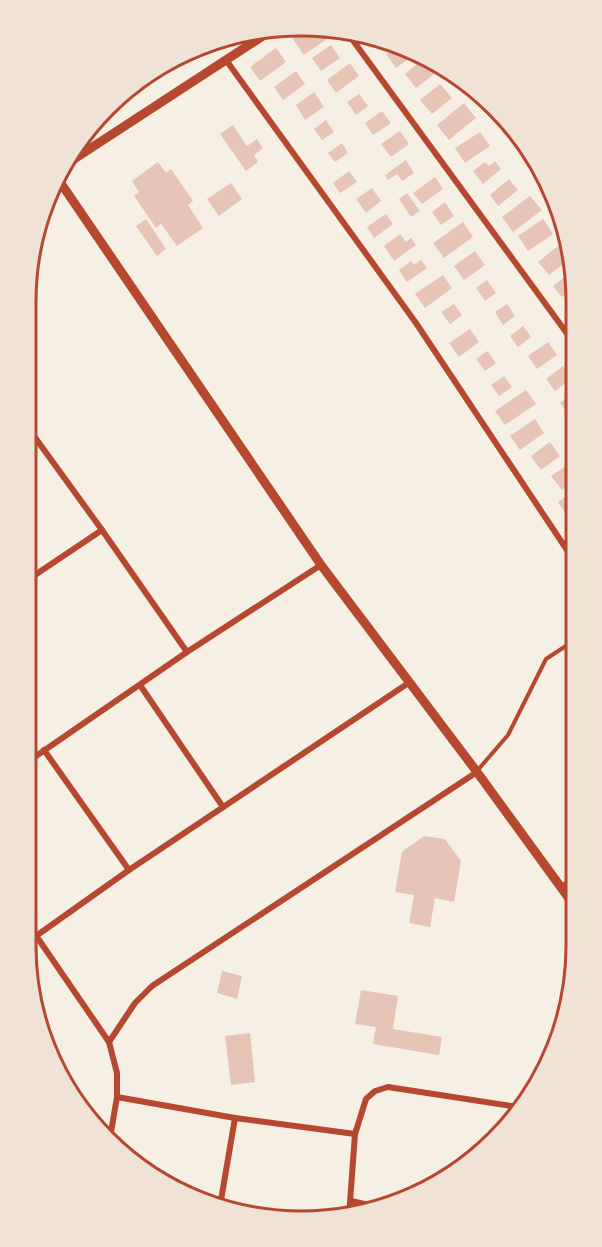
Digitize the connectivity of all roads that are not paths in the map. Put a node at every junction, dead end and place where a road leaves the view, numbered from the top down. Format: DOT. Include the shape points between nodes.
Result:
graph roads {
  1 [pos="257,40"];
  2 [pos="353,41"];
  3 [pos="226,60"];
  4 [pos="79,157"];
  5 [pos="62,185"];
  6 [pos="566,332"];
  7 [pos="36,439"];
  8 [pos="102,530"];
  9 [pos="566,548"];
  10 [pos="321,565"];
  11 [pos="36,574"];
  12 [pos="566,646"];
  13 [pos="187,652"];
  14 [pos="410,682"];
  15 [pos="140,685"];
  16 [pos="44,750"];
  17 [pos="36,756"];
  18 [pos="477,772"];
  19 [pos="223,807"];
  20 [pos="129,870"];
  21 [pos="566,883"];
  22 [pos="561,886"];
  23 [pos="566,893"];
  24 [pos="36,936"];
  25 [pos="109,1042"];
  26 [pos="117,1097"];
  27 [pos="512,1106"];
  28 [pos="235,1118"];
  29 [pos="111,1130"];
  30 [pos="356,1134"];
  31 [pos="221,1199"];
  32 [pos="351,1202"];
  33 [pos="362,1204"];
  34 [pos="350,1207"];
  1 -- 3 [label="street"];
  2 -- 6 [label="street"];
  3 -- 4 [label="street"];
  3 -- 9 [label="street" via="416,323"];
  5 -- 10 [label="street"];
  7 -- 8 [label="street"];
  8 -- 11 [label="street"];
  8 -- 13 [label="street"];
  10 -- 13 [label="street"];
  10 -- 14 [label="street"];
  12 -- 18 [label="lane" via="546,659 508,735"];
  13 -- 15 [label="street"];
  14 -- 18 [label="street"];
  14 -- 19 [label="street"];
  15 -- 16 [label="street"];
  15 -- 19 [label="street"];
  16 -- 17 [label="street"];
  16 -- 20 [label="street"];
  18 -- 22 [label="street"];
  18 -- 25 [label="street" via="152,986 135,1003"];
  19 -- 20 [label="street"];
  20 -- 24 [label="street"];
  21 -- 22 [label="lane"];
  22 -- 23 [label="street"];
  24 -- 25 [label="street"];
  25 -- 26 [label="street" via="117,1072"];
  26 -- 28 [label="street"];
  26 -- 29 [label="street"];
  27 -- 30 [label="street" via="388,1087 366,1099"];
  28 -- 30 [label="street"];
  28 -- 31 [label="street"];
  30 -- 32 [label="street"];
  32 -- 33 [label="street"];
  32 -- 34 [label="street"];
}
